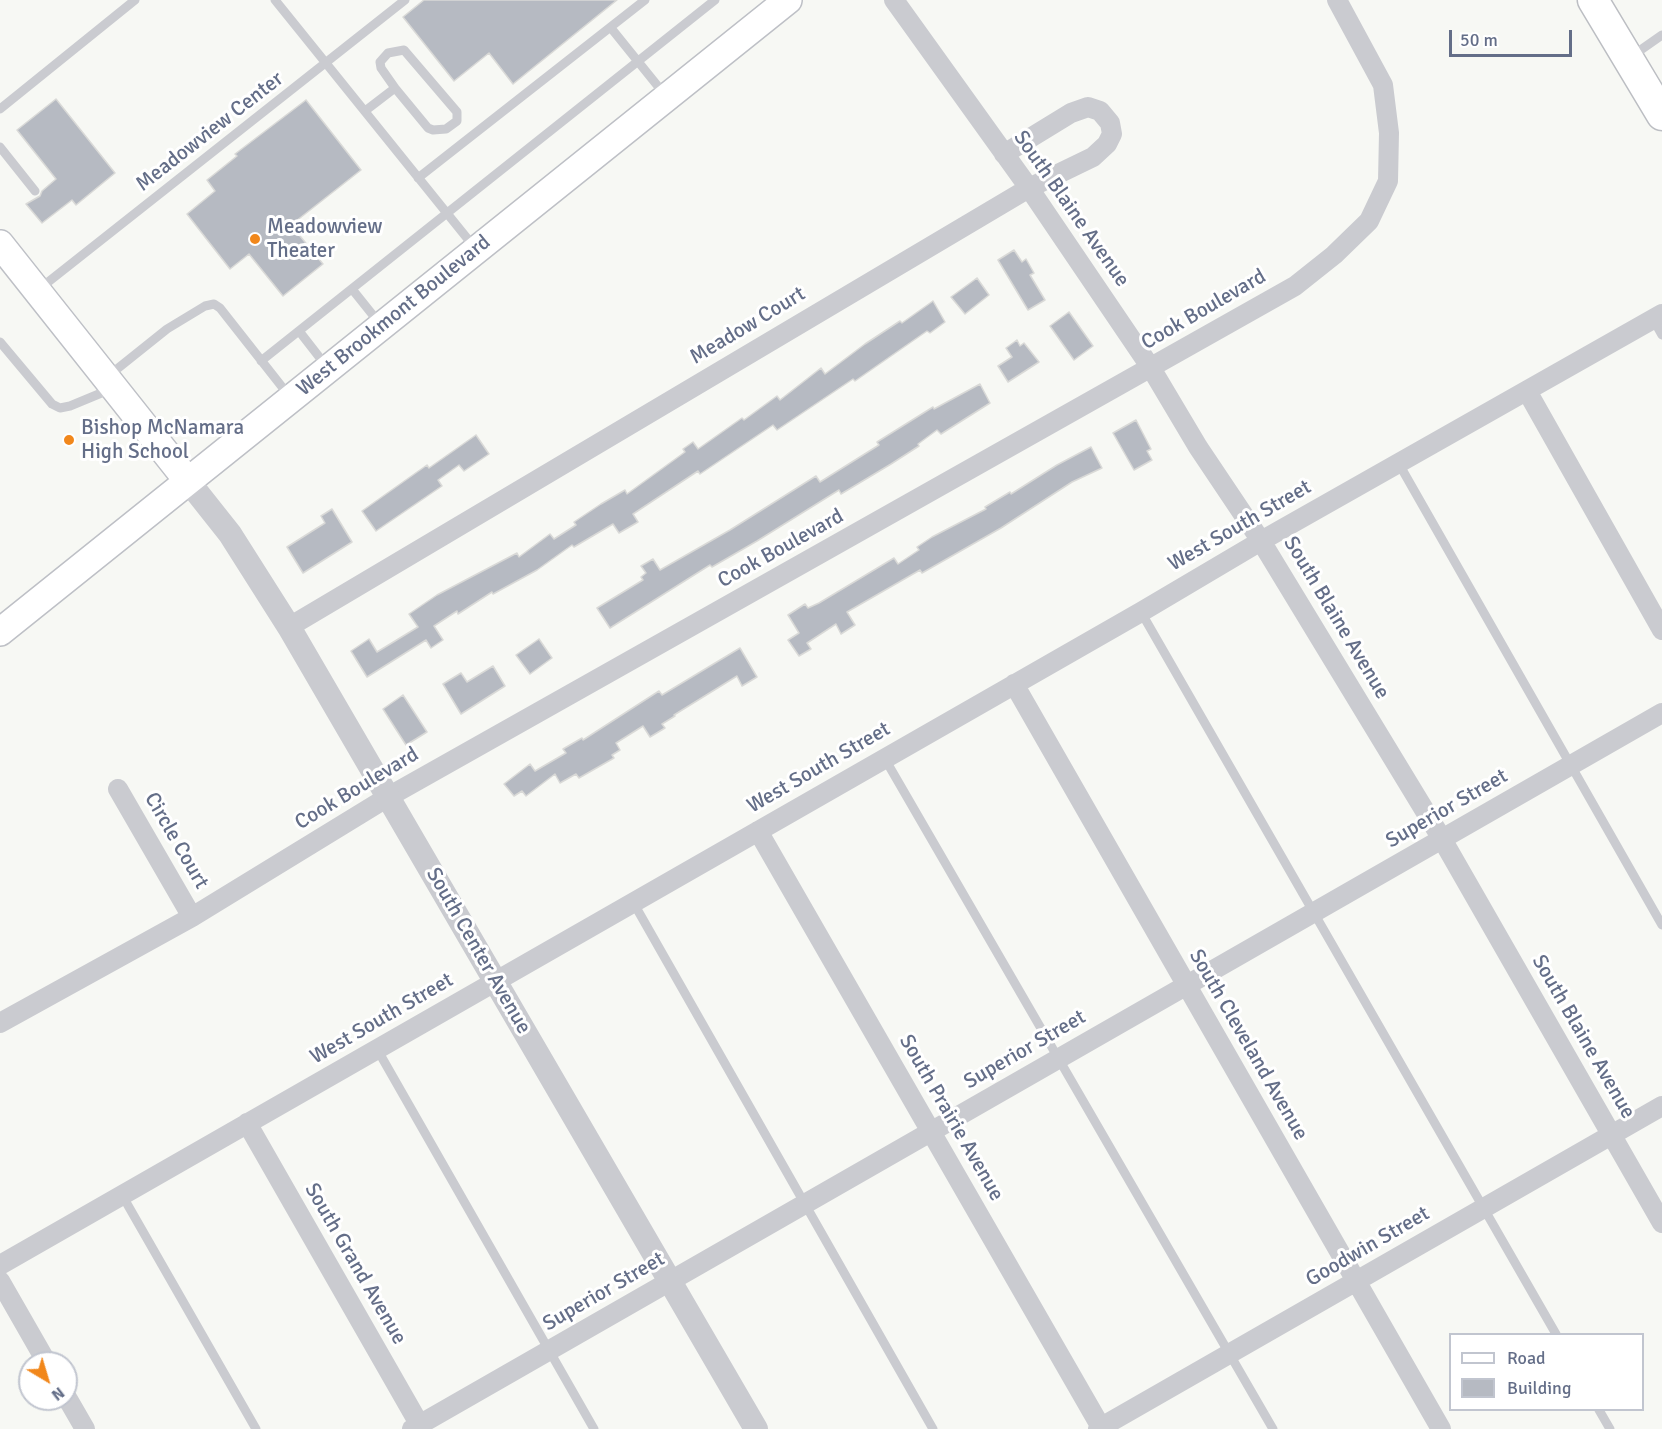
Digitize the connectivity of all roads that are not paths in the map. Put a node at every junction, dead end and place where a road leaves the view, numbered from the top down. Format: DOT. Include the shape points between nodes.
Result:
graph roads {
  1 [pos="135,0"];
  2 [pos="275,0"];
  3 [pos="405,0"];
  4 [pos="645,0"];
  5 [pos="715,0"];
  6 [pos="788,0"];
  7 [pos="894,0"];
  8 [pos="1337,0"];
  9 [pos="1598,2"];
  10 [pos="610,28"];
  11 [pos="1662,35"];
  12 [pos="1628,59"];
  13 [pos="638,62"];
  14 [pos="326,63"];
  15 [pos="395,88"];
  16 [pos="667,97"];
  17 [pos="0,109"];
  18 [pos="365,111"];
  19 [pos="1662,115"];
  20 [pos="0,147"];
  21 [pos="1004,154"];
  22 [pos="418,178"];
  23 [pos="1029,188"];
  24 [pos="34,190"];
  25 [pos="447,213"];
  26 [pos="0,244"];
  27 [pos="476,250"];
  28 [pos="352,289"];
  29 [pos="36,292"];
  30 [pos="1659,323"];
  31 [pos="381,326"];
  32 [pos="299,331"];
  33 [pos="0,342"];
  34 [pos="261,361"];
  35 [pos="1151,368"];
  36 [pos="329,369"];
  37 [pos="110,383"];
  38 [pos="1527,391"];
  39 [pos="291,399"];
  40 [pos="1399,464"];
  41 [pos="188,481"];
  42 [pos="1261,541"];
  43 [pos="1141,612"];
  44 [pos="288,627"];
  45 [pos="1662,630"];
  46 [pos="0,632"];
  47 [pos="1014,684"];
  48 [pos="1662,713"];
  49 [pos="885,758"];
  50 [pos="1571,765"];
  51 [pos="118,789"];
  52 [pos="388,797"];
  53 [pos="758,831"];
  54 [pos="1442,839"];
  55 [pos="633,902"];
  56 [pos="1314,912"];
  57 [pos="192,917"];
  58 [pos="1662,925"];
  59 [pos="495,981"];
  60 [pos="1187,985"];
  61 [pos="0,1023"];
  62 [pos="377,1049"];
  63 [pos="1059,1059"];
  64 [pos="1662,1106"];
  65 [pos="247,1124"];
  66 [pos="931,1132"];
  67 [pos="1611,1135"];
  68 [pos="122,1195"];
  69 [pos="805,1204"];
  70 [pos="1484,1208"];
  71 [pos="1662,1223"];
  72 [pos="0,1265"];
  73 [pos="0,1281"];
  74 [pos="670,1281"];
  75 [pos="1356,1281"];
  76 [pos="1555,1333"];
  77 [pos="40,1351"];
  78 [pos="549,1351"];
  79 [pos="1229,1354"];
  80 [pos="75,1411"];
  81 [pos="1600,1411"];
  82 [pos="418,1428"];
  83 [pos="85,1429"];
  84 [pos="255,1429"];
  85 [pos="594,1429"];
  86 [pos="756,1429"];
  87 [pos="933,1429"];
  88 [pos="1100,1429"];
  89 [pos="1273,1429"];
  90 [pos="1441,1429"];
  91 [pos="1610,1429"];
  1 -- 17 [label="lane"];
  2 -- 14 [label="lane"];
  3 -- 14 [label="lane, Meadowview Center"];
  4 -- 10 [label="lane"];
  5 -- 13 [label="lane"];
  6 -- 16 [label="main road, West Brookmont Boulevard"];
  7 -- 21 [label="street, South Blaine Avenue"];
  8 -- 35 [label="street, Cook Boulevard" via="1383,85 1389,134 1388,181 1369,221 1295,286"];
  9 -- 12 [label="main road"];
  10 -- 13 [label="lane"];
  10 -- 22 [label="lane"];
  11 -- 12 [label="lane"];
  12 -- 19 [label="main road"];
  13 -- 16 [label="lane"];
  13 -- 25 [label="lane"];
  14 -- 18 [label="lane"];
  14 -- 29 [label="lane, Meadowview Center"];
  15 -- 15 [label="lane" via="428,128 446,129 457,121 457,112 404,50 388,53 380,62"];
  15 -- 18 [label="lane"];
  16 -- 27 [label="main road, West Brookmont Boulevard"];
  18 -- 22 [label="lane"];
  20 -- 24 [label="lane"];
  21 -- 23 [label="street, South Blaine Avenue"];
  21 -- 23 [label="street, Meadow Court" via="1071,113 1088,107 1100,111 1110,123 1112,134 1107,144 1093,157"];
  22 -- 25 [label="lane"];
  23 -- 35 [label="street, South Blaine Avenue"];
  23 -- 44 [label="street, Meadow Court"];
  25 -- 27 [label="lane"];
  25 -- 28 [label="lane"];
  26 -- 29 [label="main road"];
  27 -- 31 [label="main road, West Brookmont Boulevard"];
  28 -- 31 [label="lane"];
  28 -- 32 [label="lane"];
  29 -- 37 [label="main road"];
  30 -- 38 [label="street, West South Street"];
  31 -- 36 [label="main road, West Brookmont Boulevard"];
  32 -- 34 [label="lane"];
  32 -- 36 [label="lane"];
  33 -- 37 [label="lane" via="51,404 60,408"];
  34 -- 37 [label="lane" via="214,304 167,329"];
  34 -- 39 [label="lane"];
  35 -- 42 [label="street, South Blaine Avenue"];
  35 -- 52 [label="street, Cook Boulevard"];
  36 -- 39 [label="main road, West Brookmont Boulevard"];
  37 -- 41 [label="main road"];
  38 -- 40 [label="street, West South Street"];
  38 -- 45 [label="street"];
  39 -- 41 [label="main road, West Brookmont Boulevard"];
  40 -- 42 [label="street, West South Street"];
  40 -- 50 [label="lane"];
  41 -- 44 [label="street, South Center Avenue" via="230,534"];
  41 -- 46 [label="main road, West Brookmont Boulevard"];
  42 -- 43 [label="street, West South Street"];
  42 -- 54 [label="street, South Blaine Avenue"];
  43 -- 47 [label="street, West South Street"];
  43 -- 56 [label="lane"];
  44 -- 52 [label="street, South Center Avenue"];
  47 -- 49 [label="street, West South Street"];
  47 -- 60 [label="street, South Cleveland Avenue"];
  48 -- 50 [label="street, Superior Street"];
  49 -- 53 [label="street, West South Street"];
  49 -- 63 [label="lane"];
  50 -- 54 [label="street, Superior Street"];
  50 -- 58 [label="lane"];
  51 -- 57 [label="street, Circle Court"];
  52 -- 57 [label="street, Cook Boulevard"];
  52 -- 59 [label="street, South Center Avenue"];
  53 -- 55 [label="street, West South Street"];
  53 -- 66 [label="street, South Prairie Avenue"];
  54 -- 56 [label="street, Superior Street"];
  54 -- 67 [label="street, South Blaine Avenue"];
  55 -- 59 [label="street, West South Street"];
  55 -- 69 [label="lane"];
  56 -- 60 [label="street, Superior Street"];
  56 -- 70 [label="lane"];
  57 -- 61 [label="street, Cook Boulevard"];
  59 -- 62 [label="street, West South Street"];
  59 -- 74 [label="street, South Center Avenue"];
  60 -- 63 [label="street, Superior Street"];
  60 -- 75 [label="street, South Cleveland Avenue"];
  62 -- 65 [label="street, West South Street"];
  62 -- 78 [label="lane"];
  63 -- 66 [label="street, Superior Street"];
  63 -- 79 [label="lane"];
  64 -- 67 [label="street, Goodwin Street"];
  65 -- 68 [label="street, West South Street"];
  65 -- 82 [label="street, South Grand Avenue"];
  66 -- 69 [label="street, Superior Street"];
  66 -- 88 [label="street, South Prairie Avenue"];
  67 -- 70 [label="street, Goodwin Street"];
  67 -- 71 [label="street, South Blaine Avenue"];
  68 -- 72 [label="street, West South Street"];
  68 -- 84 [label="lane"];
  69 -- 74 [label="street, Superior Street"];
  69 -- 87 [label="lane"];
  70 -- 75 [label="street, Goodwin Street"];
  70 -- 76 [label="lane"];
  73 -- 77 [label="street"];
  74 -- 78 [label="street, Superior Street"];
  74 -- 86 [label="street, South Center Avenue"];
  75 -- 79 [label="street, Goodwin Street"];
  75 -- 90 [label="street, South Cleveland Avenue"];
  78 -- 82 [label="street, Superior Street"];
  78 -- 85 [label="lane"];
  79 -- 88 [label="street, Goodwin Street"];
  79 -- 89 [label="lane"];
  80 -- 83 [label="street"];
  81 -- 91 [label="lane"];
}
